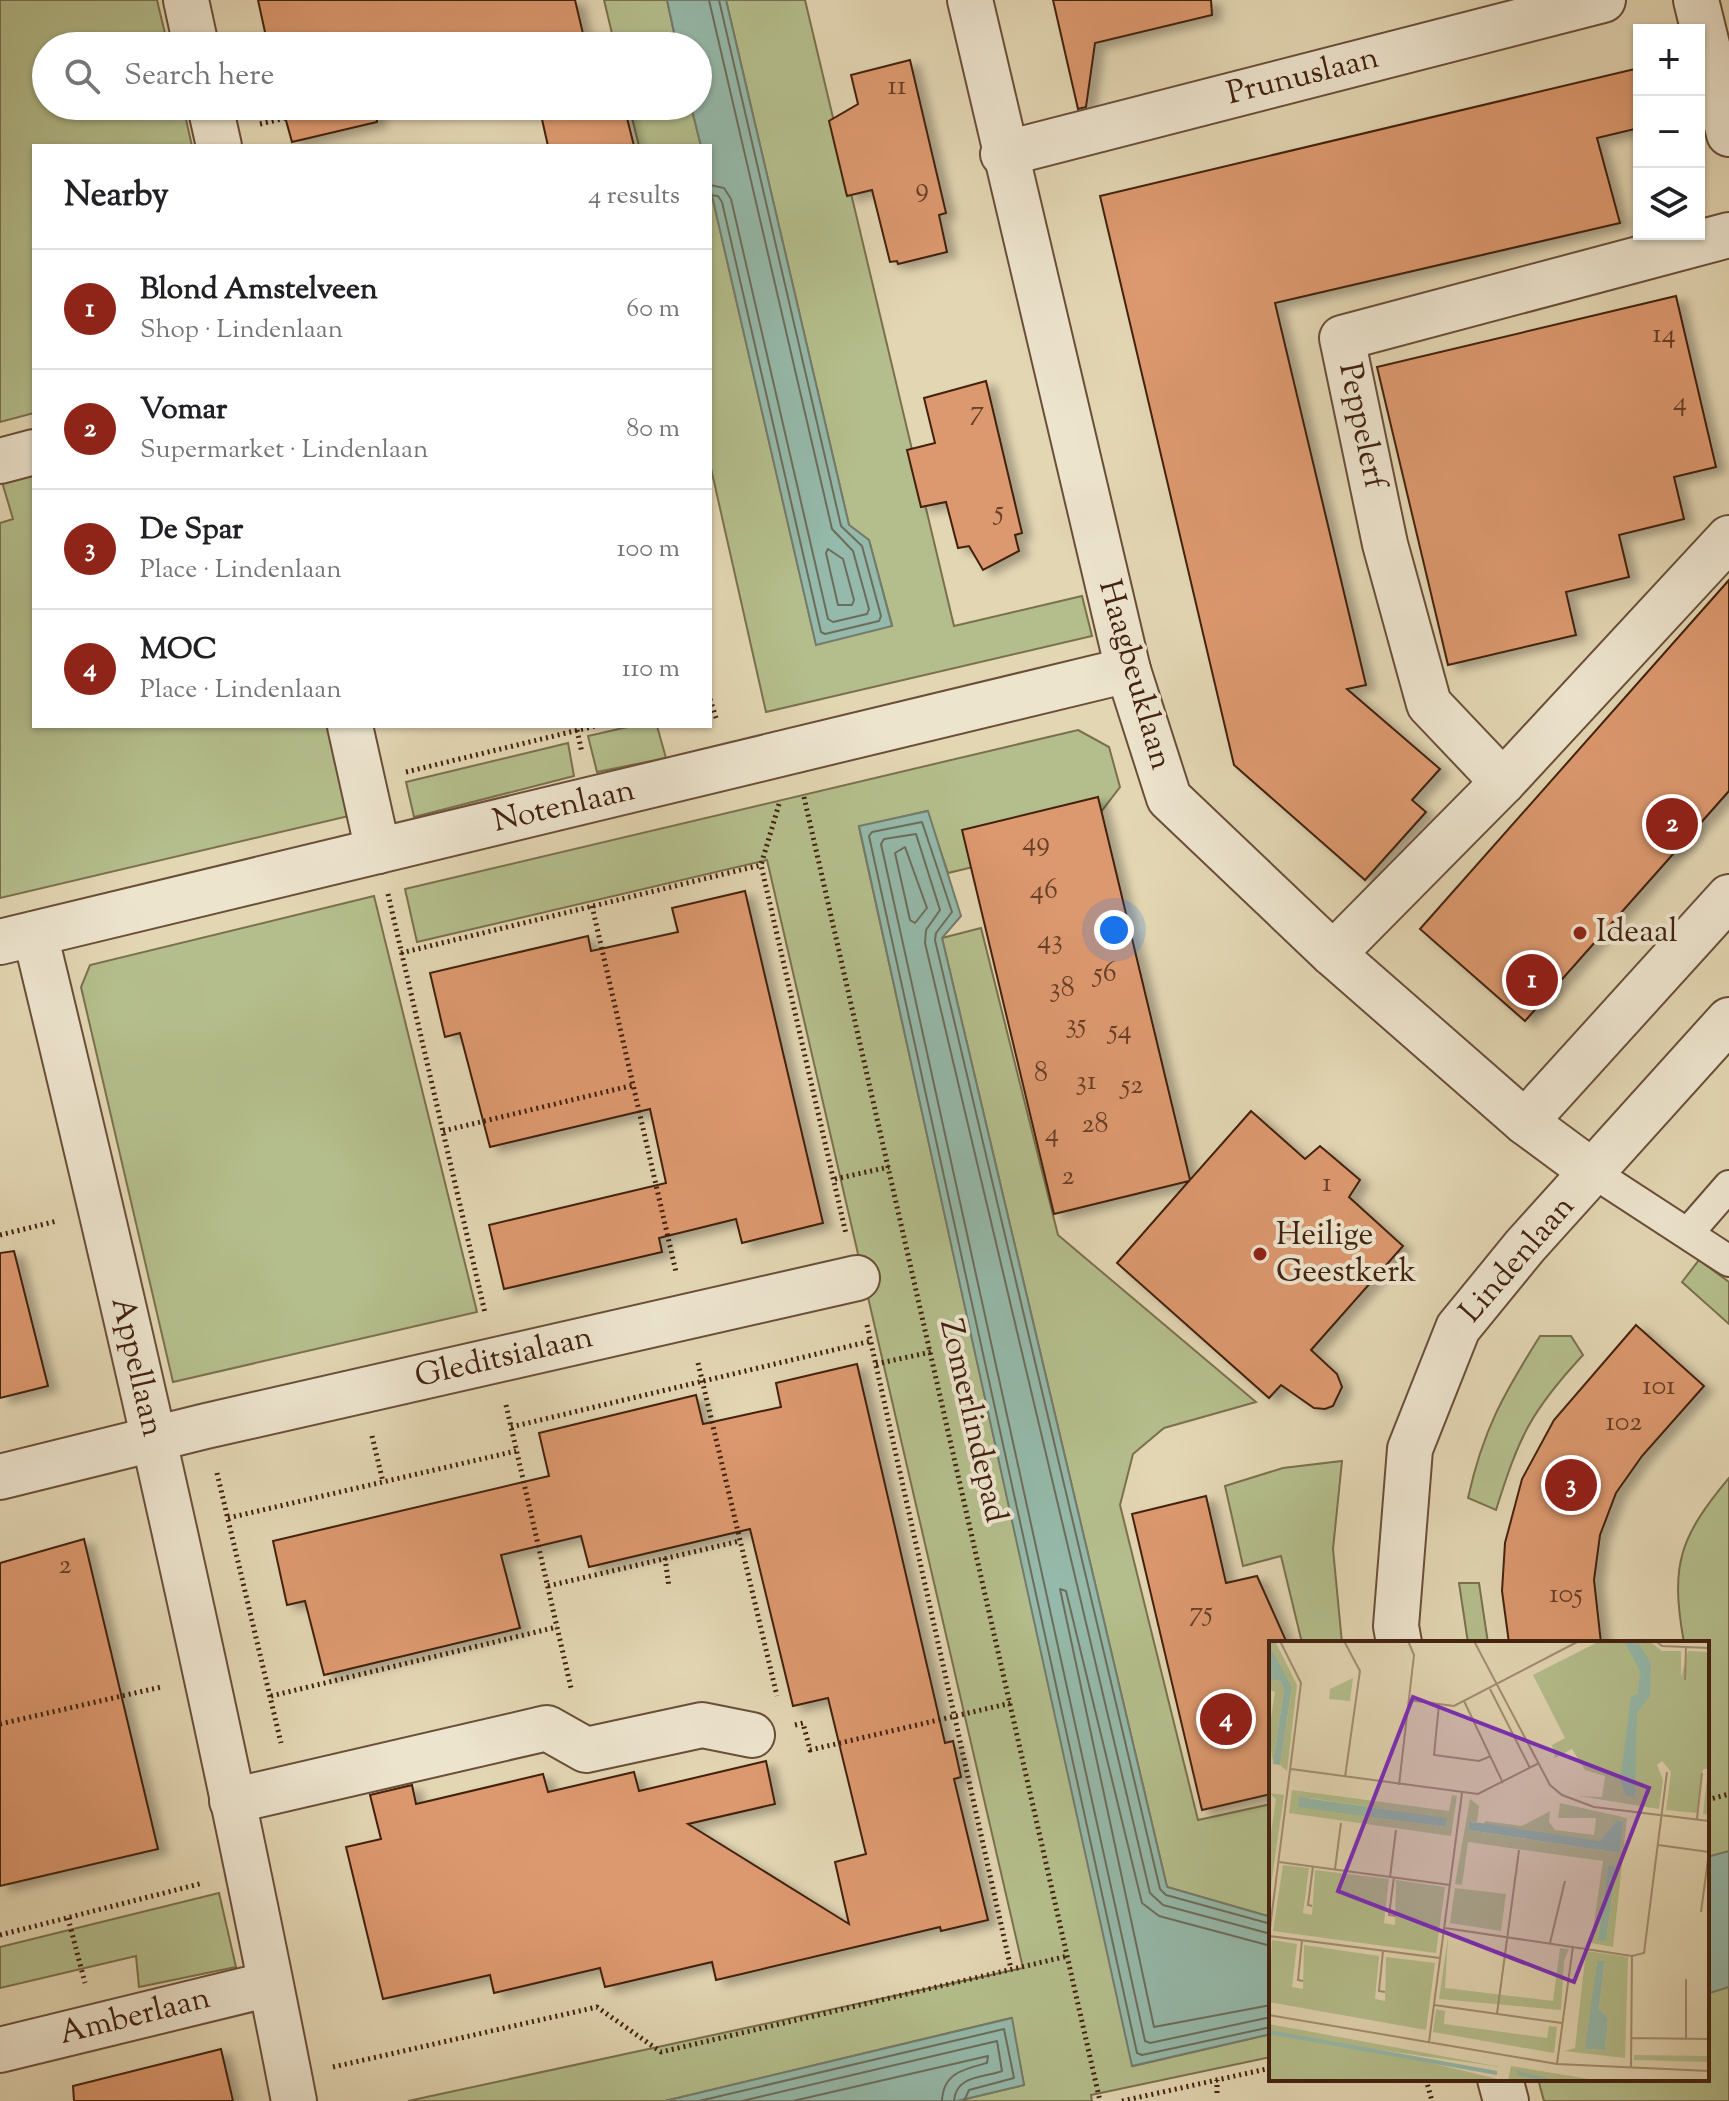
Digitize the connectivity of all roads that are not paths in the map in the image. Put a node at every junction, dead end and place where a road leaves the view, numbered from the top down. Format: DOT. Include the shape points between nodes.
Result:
graph roads {
  1 [pos="186,0"];
  2 [pos="970,0"];
  3 [pos="1603,0"];
  4 [pos="1696,0"];
  5 [pos="193,32"];
  6 [pos="1729,134"];
  7 [pos="1003,154"];
  8 [pos="1729,235"];
  9 [pos="32,453"];
  10 [pos="0,461"];
  11 [pos="1729,538"];
  12 [pos="1128,670"];
  13 [pos="350,728"];
  14 [pos="1503,782"];
  15 [pos="378,851"];
  16 [pos="1729,897"];
  17 [pos="18,938"];
  18 [pos="1333,954"];
  19 [pos="1729,1020"];
  20 [pos="1525,1122"];
  21 [pos="1594,1173"];
  22 [pos="1729,1186"];
  23 [pos="1688,1233"];
  24 [pos="1729,1261"];
  25 [pos="857,1278"];
  26 [pos="152,1439"];
  27 [pos="0,1477"];
  28 [pos="1399,1641"];
  29 [pos="752,1735"];
  30 [pos="232,1801"];
  31 [pos="270,1984"];
  32 [pos="0,2050"];
  33 [pos="1501,2081"];
  34 [pos="291,2089"];
  35 [pos="1506,2101"];
  1 -- 5 [label="street"];
  2 -- 7 [label="street, Haagbeuklaan"];
  3 -- 7 [label="street, Prunuslaan"];
  4 -- 6 [label="street"];
  7 -- 12 [label="street, Haagbeuklaan"];
  8 -- 14 [label="street, Peppelerf" via="1342,338 1385,544 1429,704"];
  9 -- 10 [label="street"];
  11 -- 14 [label="street"];
  12 -- 15 [label="street, Notenlaan"];
  12 -- 18 [label="street, Haagbeuklaan" via="1169,798"];
  13 -- 15 [label="street"];
  14 -- 18 [label="street"];
  15 -- 17 [label="street, Notenlaan"];
  16 -- 20 [label="street"];
  17 -- 26 [label="street, Appellaan" via="101,1211"];
  18 -- 20 [label="street, Haagbeuklaan"];
  19 -- 21 [label="street, Lindenlaan"];
  20 -- 21 [label="street, Haagbeuklaan"];
  21 -- 23 [label="lane"];
  21 -- 28 [label="street, Lindenlaan" via="1458,1328 1410,1449"];
  22 -- 23 [label="lane"];
  23 -- 24 [label="lane"];
  25 -- 26 [label="street, Gleditsialaan"];
  26 -- 27 [label="street, Gleditsialaan"];
  26 -- 30 [label="street, Appellaan"];
  29 -- 30 [label="street" via="702,1725 586,1750 547,1728"];
  30 -- 31 [label="street, Appellaan"];
  31 -- 32 [label="street, Amberlaan"];
  31 -- 34 [label="street, Appellaan"];
  33 -- 35 [label="street"];
}
